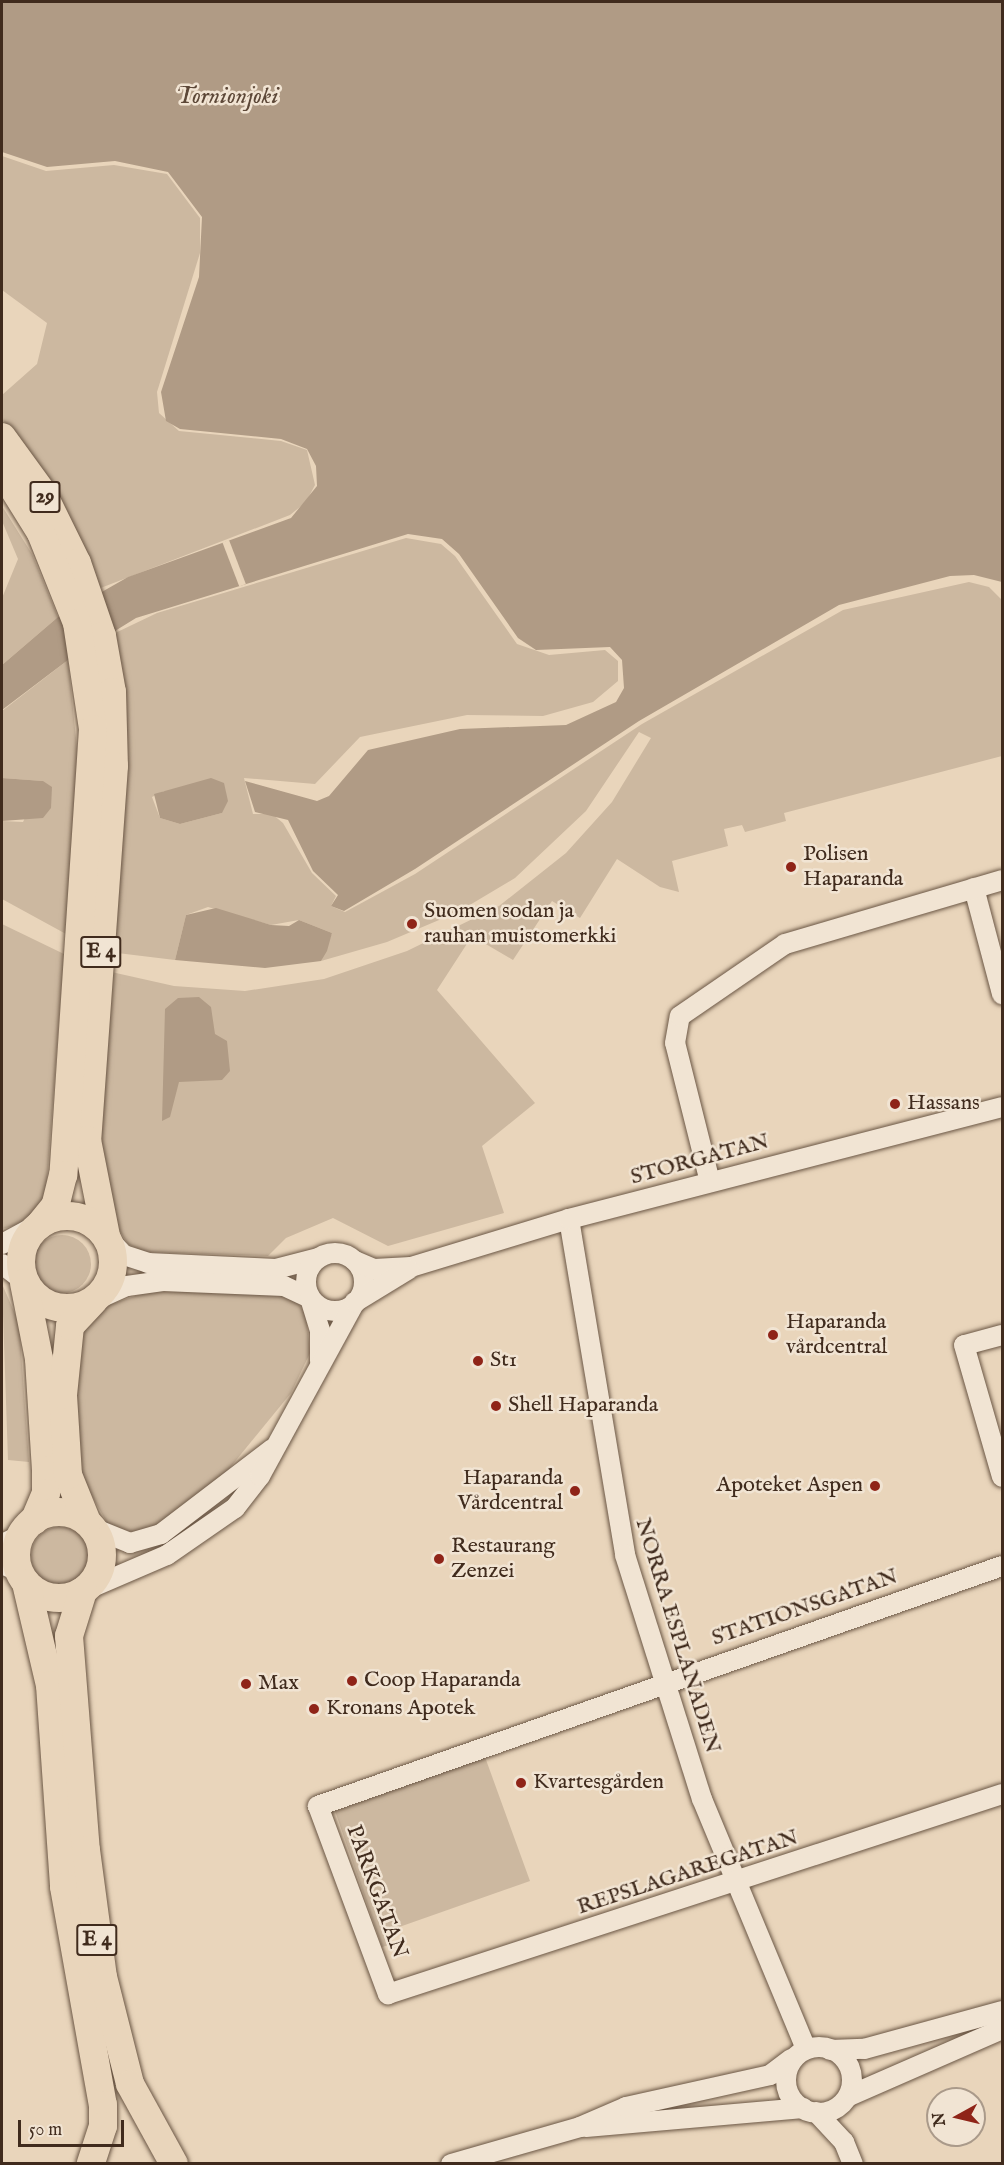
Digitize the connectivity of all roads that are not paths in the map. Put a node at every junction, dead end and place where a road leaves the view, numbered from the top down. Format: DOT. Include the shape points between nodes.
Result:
graph roads {
  1 [pos="2,438"];
  2 [pos="2,470"];
  3 [pos="69,569"];
  4 [pos="98,672"];
  5 [pos="1002,880"];
  6 [pos="974,888"];
  7 [pos="1002,994"];
  8 [pos="1002,1107"];
  9 [pos="710,1182"];
  10 [pos="568,1219"];
  11 [pos="41,1223"];
  12 [pos="106,1236"];
  13 [pos="2,1244"];
  14 [pos="318,1258"];
  15 [pos="355,1261"];
  16 [pos="411,1267"];
  17 [pos="13,1272"];
  18 [pos="310,1298"];
  19 [pos="93,1301"];
  20 [pos="355,1302"];
  21 [pos="1002,1335"];
  22 [pos="320,1364"];
  23 [pos="272,1449"];
  24 [pos="1002,1477"];
  25 [pos="90,1525"];
  26 [pos="19,1534"];
  27 [pos="1002,1566"];
  28 [pos="16,1573"];
  29 [pos="83,1591"];
  30 [pos="663,1682"];
  31 [pos="1002,1794"];
  32 [pos="318,1806"];
  33 [pos="737,1883"];
  34 [pos="388,1994"];
  35 [pos="1002,2011"];
  36 [pos="1002,2029"];
  37 [pos="830,2050"];
  38 [pos="799,2054"];
  39 [pos="849,2096"];
  40 [pos="809,2110"];
  41 [pos="580,2127"];
  42 [pos="844,2142"];
  43 [pos="91,2163"];
  44 [pos="174,2163"];
  45 [pos="451,2163"];
  46 [pos="853,2163"];
  1 -- 3 [label="highway, 29" via="42,492"];
  2 -- 3 [label="highway, 29" via="41,533"];
  3 -- 4 [label="highway, E 4" via="86,616"];
  4 -- 11 [label="highway, E 4" via="63,1175 55,1206"];
  4 -- 12 [label="highway, E 4" via="114,766 87,1140"];
  5 -- 6 [label="street"];
  6 -- 7 [label="street"];
  6 -- 9 [label="street" via="785,944 680,1016 675,1043"];
  8 -- 9 [label="street, STORGATAN"];
  9 -- 10 [label="street, STORGATAN"];
  10 -- 16 [label="street, STORGATAN"];
  10 -- 30 [label="street, NORRA ESPLANADEN" via="612,1499"];
  11 -- 12 [label="highway" via="75,1216"];
  11 -- 13 [label="street"];
  11 -- 17 [label="highway, E 4"];
  12 -- 14 [label="street" via="124,1255 148,1263 267,1269"];
  12 -- 19 [label="highway, E 4" via="112,1270"];
  14 -- 15 [label="street, STORGATAN" via="340,1253"];
  14 -- 18 [label="street, STORGATAN" via="306,1276"];
  15 -- 16 [label="street, STORGATAN" via="374,1269"];
  15 -- 20 [label="street, STORGATAN" via="364,1282"];
  16 -- 20 [label="street, STORGATAN"];
  17 -- 19 [label="highway" via="34,1295 53,1306"];
  17 -- 26 [label="highway, E 4" via="39,1359 46,1470 44,1502"];
  18 -- 19 [label="street" via="275,1285 163,1281 127,1286"];
  18 -- 20 [label="street, STORGATAN" via="335,1311"];
  18 -- 22 [label="street, STORGATAN" via="320,1330"];
  19 -- 25 [label="highway, E 4" via="70,1326 63,1395 68,1475"];
  20 -- 22 [label="street, STORGATAN"];
  21 -- 24 [label="street" via="964,1345"];
  22 -- 23 [label="street, STORGATAN"];
  23 -- 25 [label="street, STORGATAN" via="161,1534 129,1543"];
  23 -- 29 [label="street, STORGATAN" via="253,1487 212,1527 167,1555"];
  25 -- 26 [label="highway" via="61,1513"];
  25 -- 29 [label="highway, E 4" via="102,1561 96,1578"];
  26 -- 28 [label="highway, E 4"];
  27 -- 30 [label="street, STATIONSGATAN"];
  28 -- 29 [label="highway" via="55,1598"];
  28 -- 43 [label="highway, E 4" via="49,1675 63,1887 101,2095 103,2126"];
  29 -- 44 [label="highway, E 4" via="69,1636 86,1850 103,1977 130,2084"];
  30 -- 32 [label="street, STATIONSGATAN"];
  30 -- 33 [label="street, NORRA ESPLANADEN"];
  31 -- 33 [label="street, REPSLAGAREGATAN"];
  32 -- 34 [label="street, PARKGATAN"];
  33 -- 34 [label="street, REPSLAGAREGATAN"];
  33 -- 38 [label="street, NORRA ESPLANADEN"];
  35 -- 37 [label="street" via="864,2049"];
  36 -- 39 [label="street"];
  37 -- 38 [label="street"];
  37 -- 39 [label="street" via="850,2070"];
  38 -- 40 [label="street" via="787,2087"];
  38 -- 41 [label="street" via="770,2075 626,2107"];
  39 -- 40 [label="street" via="837,2108"];
  39 -- 42 [label="street"];
  40 -- 41 [label="street"];
  40 -- 42 [label="street"];
  41 -- 45 [label="street"];
  42 -- 46 [label="street"];
}
